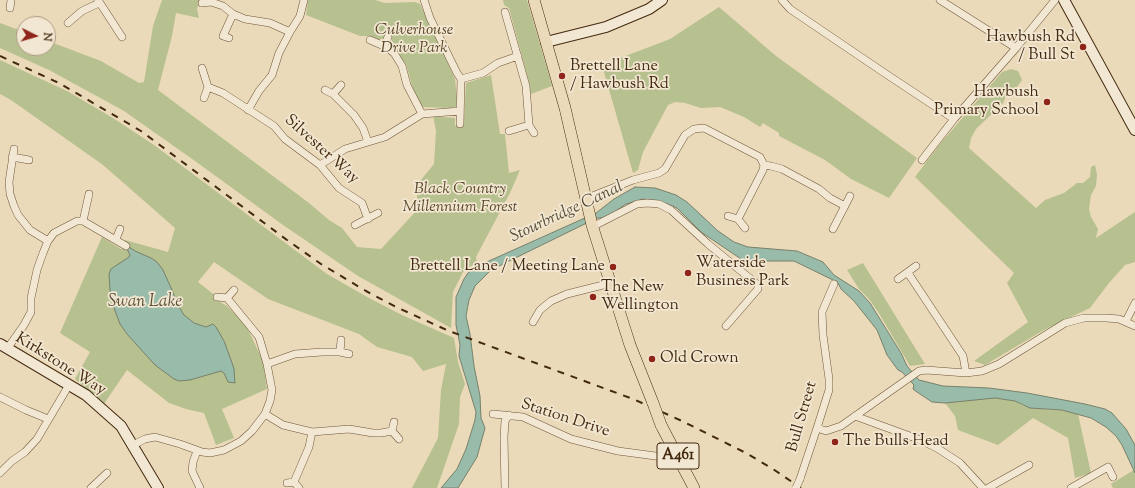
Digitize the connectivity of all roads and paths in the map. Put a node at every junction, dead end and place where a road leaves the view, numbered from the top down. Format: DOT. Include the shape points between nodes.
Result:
graph roads {
  1 [pos="304,0"];
  2 [pos="424,0"];
  3 [pos="534,0"];
  4 [pos="662,0"];
  5 [pos="782,0"];
  6 [pos="940,0"];
  7 [pos="1054,0"];
  8 [pos="1064,0"];
  9 [pos="98,2"];
  10 [pos="202,3"];
  11 [pos="505,12"];
  12 [pos="234,14"];
  13 [pos="68,23"];
  14 [pos="290,32"];
  15 [pos="122,37"];
  16 [pos="388,37"];
  17 [pos="229,38"];
  18 [pos="370,40"];
  19 [pos="546,42"];
  20 [pos="384,46"];
  21 [pos="1016,48"];
  22 [pos="518,56"];
  23 [pos="202,68"];
  24 [pos="462,79"];
  25 [pos="342,85"];
  26 [pos="208,87"];
  27 [pos="325,90"];
  28 [pos="334,94"];
  29 [pos="204,98"];
  30 [pos="248,110"];
  31 [pos="460,111"];
  32 [pos="422,114"];
  33 [pos="954,119"];
  34 [pos="460,124"];
  35 [pos="529,125"];
  36 [pos="1135,130"];
  37 [pos="509,131"];
  38 [pos="534,133"];
  39 [pos="368,142"];
  40 [pos="14,149"];
  41 [pos="12,157"];
  42 [pos="29,160"];
  43 [pos="922,160"];
  44 [pos="320,165"];
  45 [pos="764,165"];
  46 [pos="90,194"];
  47 [pos="850,196"];
  48 [pos="585,199"];
  49 [pos="845,206"];
  50 [pos="378,213"];
  51 [pos="728,216"];
  52 [pos="368,219"];
  53 [pos="738,219"];
  54 [pos="82,221"];
  55 [pos="355,225"];
  56 [pos="592,226"];
  57 [pos="745,228"];
  58 [pos="120,229"];
  59 [pos="833,229"];
  60 [pos="116,239"];
  61 [pos="48,241"];
  62 [pos="126,246"];
  63 [pos="916,266"];
  64 [pos="908,273"];
  65 [pos="898,279"];
  66 [pos="611,283"];
  67 [pos="834,284"];
  68 [pos="234,290"];
  69 [pos="217,297"];
  70 [pos="227,298"];
  71 [pos="1135,303"];
  72 [pos="1126,321"];
  73 [pos="533,322"];
  74 [pos="726,326"];
  75 [pos="1135,326"];
  76 [pos="341,340"];
  77 [pos="3,347"];
  78 [pos="340,352"];
  79 [pos="349,354"];
  80 [pos="267,364"];
  81 [pos="966,373"];
  82 [pos="69,385"];
  83 [pos="0,397"];
  84 [pos="265,414"];
  85 [pos="492,414"];
  86 [pos="509,415"];
  87 [pos="855,416"];
  88 [pos="48,419"];
  89 [pos="394,422"];
  90 [pos="817,428"];
  91 [pos="392,431"];
  92 [pos="312,432"];
  93 [pos="399,439"];
  94 [pos="133,445"];
  95 [pos="197,451"];
  96 [pos="676,453"];
  97 [pos="1029,465"];
  98 [pos="0,473"];
  99 [pos="107,473"];
  100 [pos="1113,477"];
  101 [pos="94,487"];
  102 [pos="158,488"];
  103 [pos="200,488"];
  104 [pos="299,488"];
  105 [pos="505,488"];
  106 [pos="694,488"];
  107 [pos="796,488"];
  108 [pos="983,488"];
  109 [pos="988,488"];
  110 [pos="1071,488"];
  1 -- 14 [label="street" via="300,16"];
  2 -- 24 [label="street" via="430,18"];
  3 -- 19 [label="main road, A461"];
  4 -- 19 [label="street" via="649,9 606,27"];
  5 -- 33 [label="street" via="790,9"];
  6 -- 21 [label="street"];
  7 -- 21 [label="street"];
  8 -- 36 [label="street"];
  9 -- 13 [label="street"];
  9 -- 15 [label="street"];
  10 -- 12 [label="street" via="211,2 223,6"];
  11 -- 22 [label="street"];
  12 -- 14 [label="street" via="245,19 270,23"];
  12 -- 17 [label="street" via="224,36"];
  14 -- 30 [label="street" via="279,53 272,75"];
  16 -- 20 [label="street"];
  18 -- 20 [label="street"];
  19 -- 48 [label="main road, A461" via="565,108"];
  20 -- 32 [label="street" via="394,53 402,66 407,85"];
  21 -- 33 [label="street"];
  22 -- 24 [label="street" via="498,63 483,73"];
  22 -- 35 [label="street" via="526,86"];
  23 -- 26 [label="street"];
  24 -- 31 [label="street"];
  25 -- 28 [label="street"];
  26 -- 29 [label="street"];
  26 -- 30 [label="street, Silvester Way" via="223,93"];
  27 -- 28 [label="street"];
  28 -- 39 [label="street" via="364,128"];
  30 -- 44 [label="street, Silvester Way" via="274,126 284,139"];
  31 -- 32 [label="street"];
  31 -- 34 [label="street"];
  32 -- 39 [label="street" via="385,137"];
  33 -- 43 [label="street"];
  35 -- 37 [label="street"];
  35 -- 38 [label="street"];
  39 -- 44 [label="street" via="345,149"];
  40 -- 41 [label="street"];
  41 -- 42 [label="street"];
  41 -- 61 [label="street" via="9,182 14,206 30,230"];
  44 -- 52 [label="street, Silvester Way" via="339,188 362,203"];
  45 -- 48 [label="street" via="760,157 704,128 694,129 685,135 665,169 659,173 633,180"];
  45 -- 49 [label="street" via="782,169"];
  45 -- 53 [label="street"];
  46 -- 54 [label="street"];
  47 -- 49 [label="street"];
  48 -- 56 [label="main road, A461"];
  49 -- 59 [label="street"];
  50 -- 52 [label="street"];
  51 -- 53 [label="street"];
  52 -- 55 [label="street"];
  53 -- 57 [label="street"];
  54 -- 60 [label="street"];
  54 -- 61 [label="street" via="61,228"];
  56 -- 66 [label="main road, A461"];
  56 -- 74 [label="street" via="637,204 659,204 671,210 758,285 758,289"];
  58 -- 60 [label="street"];
  60 -- 62 [label="street"];
  61 -- 77 [label="street" via="37,270 31,312 24,325"];
  63 -- 64 [label="street"];
  64 -- 65 [label="street"];
  64 -- 81 [label="street" via="963,356"];
  66 -- 73 [label="street" via="566,294 551,301 540,310"];
  66 -- 96 [label="main road, A461, bridge" via="630,345"];
  67 -- 90 [label="street, Bull Street" via="822,312 829,390"];
  68 -- 70 [label="street"];
  69 -- 70 [label="street"];
  70 -- 80 [label="street" via="259,337"];
  71 -- 72 [label="street"];
  72 -- 75 [label="street"];
  72 -- 81 [label="street" via="1084,318 1065,323 990,369"];
  76 -- 78 [label="street"];
  77 -- 82 [label="street, Kirkstone Way"];
  78 -- 79 [label="street"];
  78 -- 80 [label="street" via="295,354"];
  80 -- 84 [label="street" via="272,390"];
  81 -- 87 [label="street" via="919,371"];
  82 -- 88 [label="street"];
  82 -- 94 [label="street, Kirkstone Way" via="86,395 121,426"];
  83 -- 88 [label="street"];
  84 -- 92 [label="street" via="283,425"];
  84 -- 95 [label="street" via="252,432 241,441 224,450 210,453"];
  85 -- 86 [label="street, Station Drive"];
  86 -- 96 [label="street, Station Drive" via="523,417 571,439 618,451 663,456"];
  86 -- 105 [label="street" via="505,421"];
  87 -- 90 [label="street" via="833,430"];
  87 -- 108 [label="street" via="937,448 960,464"];
  88 -- 98 [label="street" via="37,439"];
  89 -- 91 [label="street"];
  90 -- 107 [label="street, Bull Street, bridge"];
  91 -- 92 [label="street" via="372,433 349,429"];
  91 -- 93 [label="street"];
  92 -- 104 [label="street" via="309,448 290,482"];
  94 -- 95 [label="street" via="155,437"];
  94 -- 102 [label="street, Kirkstone Way"];
  95 -- 103 [label="street" via="192,471"];
  96 -- 106 [label="main road, A461"];
  97 -- 109 [label="street"];
  99 -- 101 [label="street"];
  100 -- 110 [label="street" via="1108,467"];
}
